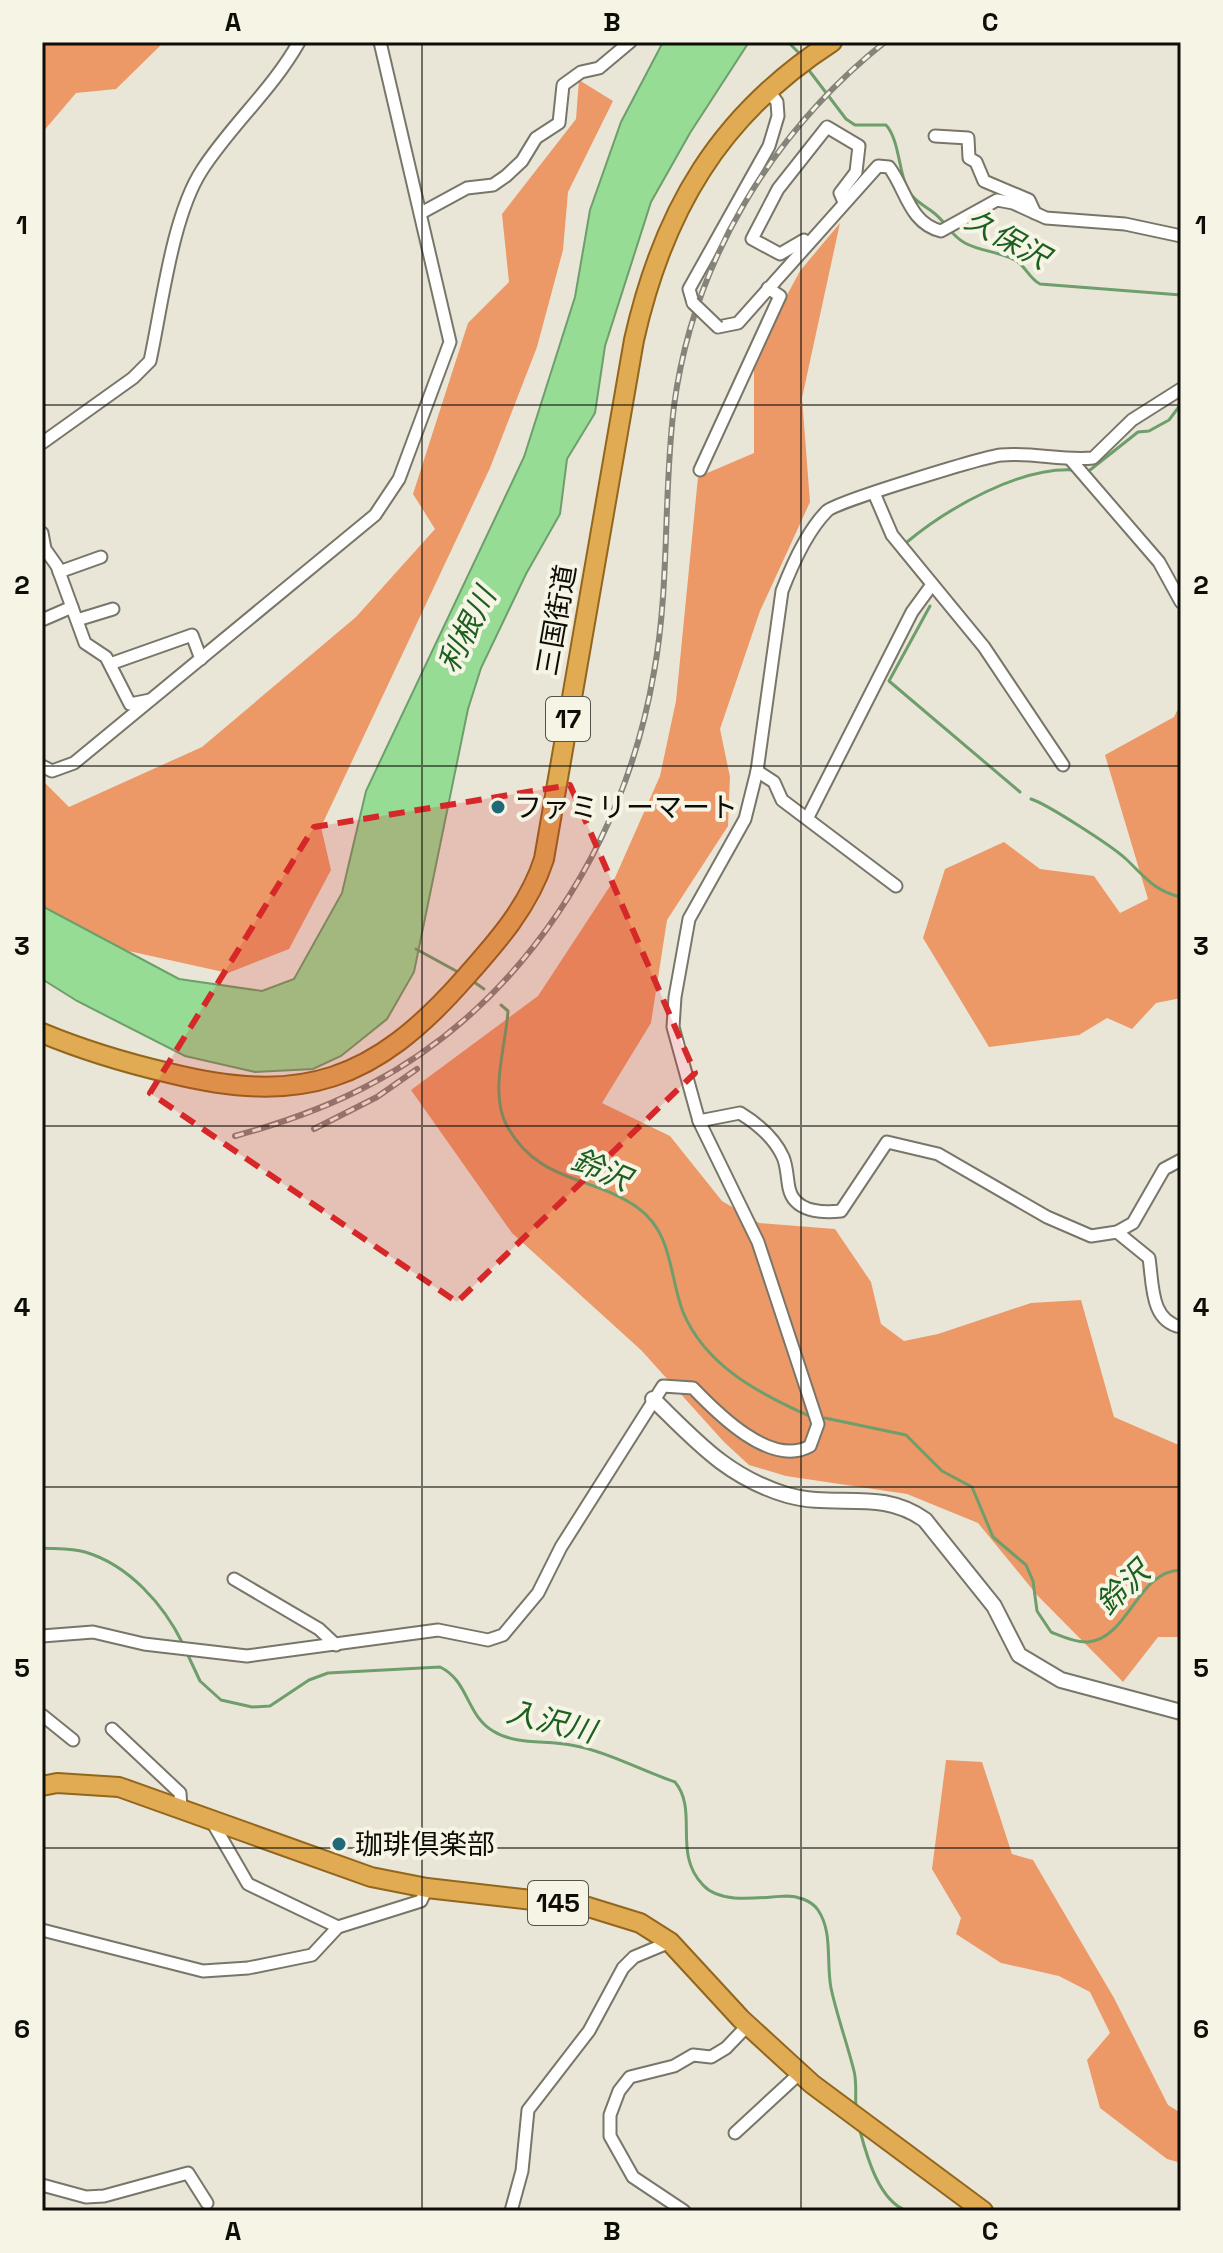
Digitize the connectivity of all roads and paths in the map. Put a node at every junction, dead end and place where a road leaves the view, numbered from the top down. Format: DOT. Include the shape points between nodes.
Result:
graph roads {
  1 [pos="299,42"];
  2 [pos="380,42"];
  3 [pos="630,42"];
  4 [pos="832,42"];
  5 [pos="768,90"];
  6 [pos="935,136"];
  7 [pos="844,202"];
  8 [pos="421,213"];
  9 [pos="1035,213"];
  10 [pos="815,234"];
  11 [pos="1181,236"];
  12 [pos="768,288"];
  13 [pos="1181,389"];
  14 [pos="42,443"];
  15 [pos="1071,460"];
  16 [pos="700,470"];
  17 [pos="874,493"];
  18 [pos="42,533"];
  19 [pos="101,557"];
  20 [pos="59,572"];
  21 [pos="931,586"];
  22 [pos="1181,602"];
  23 [pos="72,607"];
  24 [pos="113,609"];
  25 [pos="42,620"];
  26 [pos="77,620"];
  27 [pos="201,659"];
  28 [pos="110,664"];
  29 [pos="151,700"];
  30 [pos="1063,765"];
  31 [pos="42,766"];
  32 [pos="757,771"];
  33 [pos="808,817"];
  34 [pos="896,886"];
  35 [pos="42,1033"];
  36 [pos="699,1121"];
  37 [pos="1181,1160"];
  38 [pos="1117,1232"];
  39 [pos="1181,1327"];
  40 [pos="653,1399"];
  41 [pos="234,1579"];
  42 [pos="42,1636"];
  43 [pos="336,1645"];
  44 [pos="1181,1712"];
  45 [pos="42,1715"];
  46 [pos="112,1729"];
  47 [pos="73,1740"];
  48 [pos="42,1786"];
  49 [pos="181,1808"];
  50 [pos="211,1820"];
  51 [pos="427,1888"];
  52 [pos="338,1927"];
  53 [pos="42,1930"];
  54 [pos="670,1942"];
  55 [pos="748,2025"];
  56 [pos="800,2073"];
  57 [pos="735,2133"];
  58 [pos="42,2185"];
  59 [pos="207,2203"];
  60 [pos="511,2211"];
  61 [pos="684,2211"];
  62 [pos="983,2211"];
  1 -- 14 [label="street" via="188,197 150,361"];
  2 -- 8 [label="street"];
  3 -- 8 [label="street" via="599,68 581,72 563,85 559,123 536,138 506,176 493,185 467,188"];
  4 -- 5 [label="highway, 三国街道 / 17"];
  5 -- 12 [label="street, bridge" via="777,102 778,116 769,146 689,289 693,303 718,327 738,323"];
  5 -- 35 [label="highway, 三国街道 / 17" via="696,177 648,277 548,842 529,896 494,946 404,1040 357,1067 295,1087 245,1088 196,1080 106,1057"];
  6 -- 9 [label="street" via="968,138 969,158 984,181 1029,200"];
  7 -- 9 [label="street" via="878,166 889,167 905,201 941,231 997,200"];
  7 -- 10 [label="street"];
  7 -- 10 [label="street" via="840,193 856,172 859,146 827,127 778,189 752,239 780,254"];
  8 -- 27 [label="street" via="450,342 399,479 375,515"];
  9 -- 11 [label="street"];
  10 -- 12 [label="street"];
  12 -- 16 [label="street" via="780,296"];
  13 -- 15 [label="street" via="1132,420 1093,458"];
  15 -- 17 [label="street" via="1003,455"];
  15 -- 22 [label="street" via="1159,562"];
  17 -- 21 [label="street" via="892,535"];
  17 -- 32 [label="street" via="827,510 792,565 782,591"];
  18 -- 20 [label="street"];
  19 -- 20 [label="street"];
  20 -- 23 [label="street"];
  21 -- 30 [label="street" via="984,647"];
  21 -- 33 [label="street" via="912,612"];
  23 -- 25 [label="street"];
  23 -- 26 [label="street"];
  24 -- 26 [label="street"];
  26 -- 28 [label="street" via="85,643"];
  27 -- 28 [label="street" via="192,635"];
  27 -- 29 [label="street"];
  28 -- 29 [label="street" via="130,704"];
  29 -- 31 [label="street" via="74,763 52,771"];
  32 -- 33 [label="street" via="774,782 782,800"];
  32 -- 36 [label="street" via="745,819 689,919 675,997 673,1027"];
  33 -- 34 [label="street"];
  36 -- 38 [label="street" via="740,1113 767,1133 784,1159 790,1193 807,1209 821,1213 841,1211 887,1142 938,1154 1047,1217 1091,1236"];
  36 -- 40 [label="street" via="758,1242 818,1424 810,1446 793,1452 742,1433 716,1415 693,1388 663,1386"];
  37 -- 38 [label="street" via="1164,1169 1133,1223"];
  38 -- 39 [label="street" via="1149,1258 1157,1311"];
  40 -- 43 [label="street" via="538,1593 503,1635 488,1640 438,1630"];
  40 -- 44 [label="street" via="724,1467 744,1477 788,1495 879,1500 912,1510 994,1606 1019,1655 1061,1680"];
  41 -- 43 [label="street" via="319,1629"];
  42 -- 43 [label="street" via="93,1632 247,1656"];
  45 -- 47 [label="street"];
  46 -- 49 [label="street" via="180,1793"];
  48 -- 49 [label="highway, 145" via="96,1784"];
  49 -- 50 [label="highway, 145"];
  50 -- 51 [label="highway, 145" via="371,1877"];
  50 -- 52 [label="street" via="248,1884"];
  51 -- 52 [label="street" via="421,1901"];
  51 -- 54 [label="highway, 145" via="585,1906 640,1923"];
  52 -- 53 [label="street" via="312,1955 203,1971"];
  54 -- 55 [label="highway, 145"];
  54 -- 60 [label="street" via="634,1957 623,1968 589,2031 528,2110 522,2171"];
  55 -- 56 [label="highway, 145"];
  55 -- 61 [label="street" via="711,2057 693,2055 674,2066 630,2077 610,2115 610,2136 633,2177"];
  56 -- 57 [label="street"];
  56 -- 62 [label="highway, 145"];
  58 -- 59 [label="street" via="86,2197 104,2196 188,2173"];
}
